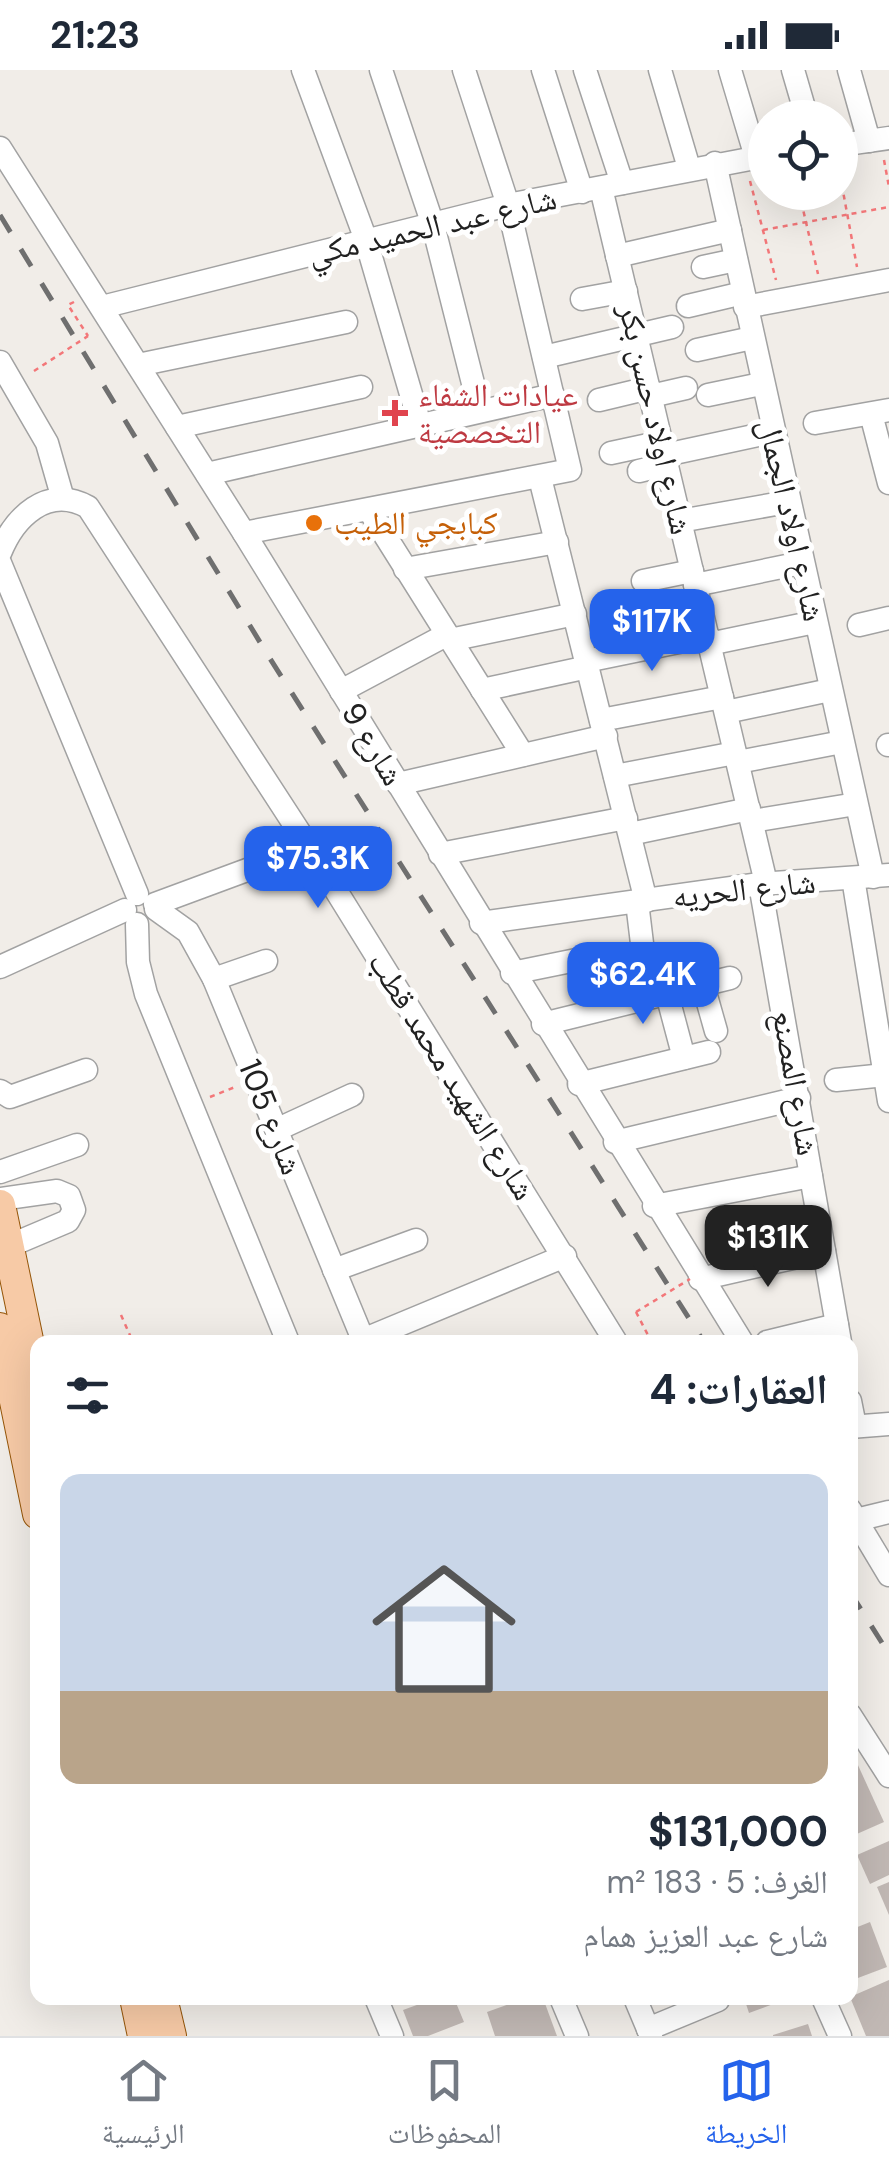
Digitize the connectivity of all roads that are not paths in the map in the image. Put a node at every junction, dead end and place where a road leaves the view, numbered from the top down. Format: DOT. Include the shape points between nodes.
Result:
graph roads {
  1 [pos="303,70"];
  2 [pos="382,70"];
  3 [pos="464,70"];
  4 [pos="542,70"];
  5 [pos="585,70"];
  6 [pos="660,70"];
  7 [pos="730,70"];
  8 [pos="793,70"];
  9 [pos="849,70"];
  10 [pos="802,100"];
  11 [pos="748,133"];
  12 [pos="879,139"];
  13 [pos="0,148"];
  14 [pos="748,158"];
  15 [pos="715,163"];
  16 [pos="689,168"];
  17 [pos="602,188"];
  18 [pos="508,205"];
  19 [pos="433,225"];
  20 [pos="730,230"];
  21 [pos="366,240"];
  22 [pos="618,256"];
  23 [pos="736,260"];
  24 [pos="703,267"];
  25 [pos="889,280"];
  26 [pos="626,291"];
  27 [pos="582,300"];
  28 [pos="744,300"];
  29 [pos="91,302"];
  30 [pos="688,306"];
  31 [pos="346,322"];
  32 [pos="672,327"];
  33 [pos="637,336"];
  34 [pos="752,338"];
  35 [pos="697,350"];
  36 [pos="544,357"];
  37 [pos="0,362"];
  38 [pos="138,365"];
  39 [pos="761,384"];
  40 [pos="360,387"];
  41 [pos="650,392"];
  42 [pos="553,394"];
  43 [pos="599,400"];
  44 [pos="480,411"];
  45 [pos="880,412"];
  46 [pos="816,423"];
  47 [pos="420,425"];
  48 [pos="177,427"];
  49 [pos="772,432"];
  50 [pos="611,453"];
  51 [pos="665,454"];
  52 [pos="640,471"];
  53 [pos="207,474"];
  54 [pos="540,478"];
  55 [pos="889,483"];
  56 [pos="63,499"];
  57 [pos="787,502"];
  58 [pos="369,510"];
  59 [pos="680,521"];
  60 [pos="244,534"];
  61 [pos="557,542"];
  62 [pos="0,553"];
  63 [pos="801,562"];
  64 [pos="0,563"];
  65 [pos="406,569"];
  66 [pos="694,578"];
  67 [pos="644,581"];
  68 [pos="575,614"];
  69 [pos="889,618"];
  70 [pos="814,622"];
  71 [pos="859,625"];
  72 [pos="448,638"];
  73 [pos="708,640"];
  74 [pos="587,664"];
  75 [pos="482,690"];
  76 [pos="830,690"];
  77 [pos="341,691"];
  78 [pos="724,705"];
  79 [pos="603,728"];
  80 [pos="842,742"];
  81 [pos="523,755"];
  82 [pos="736,758"];
  83 [pos="615,776"];
  84 [pos="398,784"];
  85 [pos="856,804"];
  86 [pos="750,815"];
  87 [pos="628,826"];
  88 [pos="309,846"];
  89 [pos="440,854"];
  90 [pos="872,877"];
  91 [pos="763,884"];
  92 [pos="642,901"];
  93 [pos="142,908"];
  94 [pos="481,923"];
  95 [pos="591,957"];
  96 [pos="878,959"];
  97 [pos="644,960"];
  98 [pos="266,961"];
  99 [pos="0,966"];
  100 [pos="512,973"];
  101 [pos="730,978"];
  102 [pos="214,980"];
  103 [pos="703,985"];
  104 [pos="667,994"];
  105 [pos="543,1024"];
  106 [pos="883,1026"];
  107 [pos="684,1058"];
  108 [pos="86,1070"];
  109 [pos="836,1080"];
  110 [pos="579,1084"];
  111 [pos="0,1090"];
  112 [pos="888,1091"];
  113 [pos="352,1095"];
  114 [pos="799,1098"];
  115 [pos="276,1130"];
  116 [pos="615,1142"];
  117 [pos="77,1145"];
  118 [pos="0,1172"];
  119 [pos="812,1176"];
  120 [pos="0,1202"];
  121 [pos="654,1206"];
  122 [pos="416,1240"];
  123 [pos="4,1248"];
  124 [pos="824,1250"];
  125 [pos="564,1256"];
  126 [pos="334,1270"];
  127 [pos="695,1279"];
  128 [pos="0,1328"];
  129 [pos="838,1334"];
  130 [pos="285,1335"];
  131 [pos="359,1335"];
  132 [pos="378,1335"];
  133 [pos="612,1335"];
  134 [pos="737,1335"];
  135 [pos="30,1355"];
  136 [pos="889,1424"];
  137 [pos="858,1426"];
  138 [pos="30,1475"];
  139 [pos="889,1512"];
  140 [pos="858,1515"];
  141 [pos="858,1523"];
  142 [pos="889,1575"];
  143 [pos="858,1728"];
  144 [pos="889,1776"];
  145 [pos="136,2005"];
  146 [pos="163,2005"];
  147 [pos="379,2005"];
  148 [pos="564,2005"];
  149 [pos="638,2005"];
  150 [pos="708,2005"];
  151 [pos="826,2005"];
  152 [pos="649,2033"];
  153 [pos="143,2036"];
  154 [pos="170,2036"];
  155 [pos="392,2036"];
  156 [pos="577,2036"];
  157 [pos="840,2036"];
  1 -- 21 [label="street"];
  2 -- 19 [label="street"];
  3 -- 18 [label="street"];
  4 -- 17 [label="street"];
  5 -- 17 [label="street"];
  6 -- 16 [label="street"];
  7 -- 11 [label="street"];
  8 -- 10 [label="street"];
  9 -- 12 [label="street"];
  13 -- 29 [label="street, شارع 9"];
  14 -- 15 [label="street, شارع عبد الحميد مكي"];
  15 -- 16 [label="street, شارع عبد الحميد مكي"];
  15 -- 20 [label="street, شارع اولاد الجمال"];
  16 -- 17 [label="street, شارع عبد الحميد مكي"];
  17 -- 18 [label="street, شارع عبد الحميد مكي"];
  17 -- 22 [label="street, شارع اولاد حسن بكر"];
  18 -- 19 [label="street, شارع عبد الحميد مكي"];
  18 -- 36 [label="street"];
  19 -- 21 [label="street, شارع عبد الحميد مكي"];
  19 -- 44 [label="street"];
  20 -- 22 [label="street"];
  20 -- 23 [label="street, شارع اولاد الجمال"];
  21 -- 29 [label="street, شارع عبد الحميد مكي"];
  21 -- 47 [label="street"];
  22 -- 26 [label="street, شارع اولاد حسن بكر"];
  23 -- 24 [label="street"];
  23 -- 28 [label="street, شارع اولاد الجمال"];
  25 -- 28 [label="street" via="781,300"];
  26 -- 27 [label="street"];
  26 -- 33 [label="street, شارع اولاد حسن بكر"];
  28 -- 30 [label="street"];
  28 -- 34 [label="street, شارع اولاد الجمال"];
  29 -- 38 [label="street, شارع 9"];
  31 -- 38 [label="street"];
  32 -- 33 [label="street"];
  33 -- 36 [label="street"];
  33 -- 41 [label="street, شارع اولاد حسن بكر"];
  34 -- 35 [label="street"];
  34 -- 39 [label="street, شارع اولاد الجمال"];
  36 -- 42 [label="street"];
  37 -- 56 [label="street" via="47,444"];
  38 -- 48 [label="street, شارع 9"];
  39 -- 41 [label="street"];
  39 -- 49 [label="street, شارع اولاد الجمال"];
  40 -- 48 [label="street"];
  41 -- 43 [label="street"];
  41 -- 51 [label="street, شارع اولاد حسن بكر"];
  42 -- 44 [label="street"];
  42 -- 54 [label="street" via="570,466"];
  44 -- 47 [label="street"];
  45 -- 46 [label="street"];
  45 -- 55 [label="street"];
  47 -- 53 [label="street"];
  48 -- 53 [label="street, شارع 9"];
  49 -- 51 [label="street"];
  49 -- 57 [label="street, شارع اولاد الجمال"];
  50 -- 51 [label="street"];
  51 -- 52 [label="street"];
  51 -- 59 [label="street, شارع اولاد حسن بكر"];
  53 -- 60 [label="street, شارع 9"];
  54 -- 58 [label="street"];
  54 -- 61 [label="street"];
  56 -- 62 [label="street" via="26,512 11,526"];
  56 -- 88 [label="street, شارع الشهيد محمد قطب" via="88,507"];
  57 -- 59 [label="street"];
  57 -- 63 [label="street, شارع اولاد الجمال"];
  58 -- 60 [label="street"];
  58 -- 65 [label="street"];
  59 -- 66 [label="street, شارع اولاد حسن بكر"];
  60 -- 77 [label="street, شارع 9"];
  61 -- 65 [label="street"];
  61 -- 68 [label="street"];
  63 -- 66 [label="street"];
  63 -- 70 [label="street, شارع اولاد الجمال"];
  64 -- 93 [label="street, شارع 105"];
  65 -- 72 [label="street"];
  66 -- 67 [label="street"];
  66 -- 73 [label="street, شارع اولاد حسن بكر"];
  68 -- 72 [label="street"];
  68 -- 74 [label="street"];
  69 -- 71 [label="street"];
  70 -- 73 [label="street"];
  70 -- 76 [label="street, شارع اولاد الجمال"];
  72 -- 75 [label="street"];
  72 -- 77 [label="street"];
  73 -- 74 [label="street"];
  73 -- 78 [label="street, شارع اولاد حسن بكر"];
  74 -- 75 [label="street"];
  74 -- 79 [label="street"];
  75 -- 81 [label="street"];
  76 -- 78 [label="street"];
  76 -- 80 [label="street, شارع اولاد الجمال"];
  77 -- 84 [label="street, شارع 9"];
  78 -- 79 [label="street"];
  78 -- 82 [label="street, شارع اولاد حسن بكر"];
  79 -- 81 [label="street"];
  79 -- 83 [label="street"];
  80 -- 82 [label="street"];
  80 -- 85 [label="street, شارع اولاد الجمال"];
  81 -- 84 [label="street"];
  82 -- 83 [label="street"];
  82 -- 86 [label="street, شارع اولاد حسن بكر"];
  83 -- 87 [label="street"];
  84 -- 89 [label="street, شارع 9"];
  85 -- 86 [label="street"];
  85 -- 90 [label="street, شارع اولاد الجمال"];
  86 -- 87 [label="street"];
  86 -- 91 [label="street, شارع اولاد حسن بكر"];
  87 -- 89 [label="street"];
  87 -- 92 [label="street"];
  88 -- 93 [label="street"];
  88 -- 125 [label="street, شارع الشهيد محمد قطب"];
  89 -- 94 [label="street, شارع 9"];
  90 -- 91 [label="street, شارع الحريه"];
  90 -- 96 [label="street, شارع اولاد الجمال"];
  91 -- 92 [label="street, شارع الحريه"];
  91 -- 114 [label="street, شارع المصنع"];
  92 -- 94 [label="street, شارع الحريه"];
  92 -- 97 [label="street"];
  93 -- 99 [label="street"];
  93 -- 102 [label="street, شارع 105" via="188,932"];
  93 -- 130 [label="street, شارع 105" via="141,978"];
  94 -- 100 [label="street, شارع 9"];
  95 -- 100 [label="street"];
  96 -- 106 [label="street, شارع اولاد الجمال"];
  98 -- 102 [label="street"];
  100 -- 105 [label="street, شارع 9"];
  101 -- 103 [label="street"];
  102 -- 115 [label="street, شارع 105"];
  103 -- 104 [label="street"];
  103 -- 107 [label="street" via="713,1041"];
  104 -- 105 [label="street"];
  104 -- 107 [label="street"];
  105 -- 110 [label="street, شارع 9"];
  106 -- 112 [label="street, شارع اولاد الجمال"];
  107 -- 110 [label="street"];
  108 -- 111 [label="street" via="10,1096"];
  109 -- 112 [label="street"];
  110 -- 116 [label="street, شارع 9"];
  113 -- 115 [label="street"];
  114 -- 116 [label="street"];
  114 -- 119 [label="street, شارع المصنع"];
  115 -- 126 [label="street, شارع 105"];
  116 -- 121 [label="street, شارع 9"];
  117 -- 118 [label="street"];
  119 -- 121 [label="street"];
  119 -- 124 [label="street, شارع المصنع"];
  120 -- 123 [label="main road"];
  120 -- 123 [label="street" via="57,1192 69,1196 74,1210 68,1221"];
  121 -- 127 [label="street, شارع 9"];
  122 -- 126 [label="street"];
  123 -- 135 [label="main road"];
  124 -- 127 [label="street"];
  124 -- 129 [label="street, شارع المصنع"];
  125 -- 132 [label="street"];
  125 -- 133 [label="street, شارع الشهيد محمد قطب"];
  126 -- 131 [label="street, شارع 105"];
  127 -- 134 [label="street, شارع 9"];
  128 -- 138 [label="main road"];
  136 -- 137 [label="street"];
  139 -- 140 [label="street"];
  141 -- 142 [label="street"];
  143 -- 144 [label="street"];
  145 -- 153 [label="main road"];
  146 -- 154 [label="main road"];
  147 -- 155 [label="street"];
  148 -- 156 [label="street"];
  149 -- 152 [label="street"];
  150 -- 152 [label="street"];
  151 -- 157 [label="street"];
}
